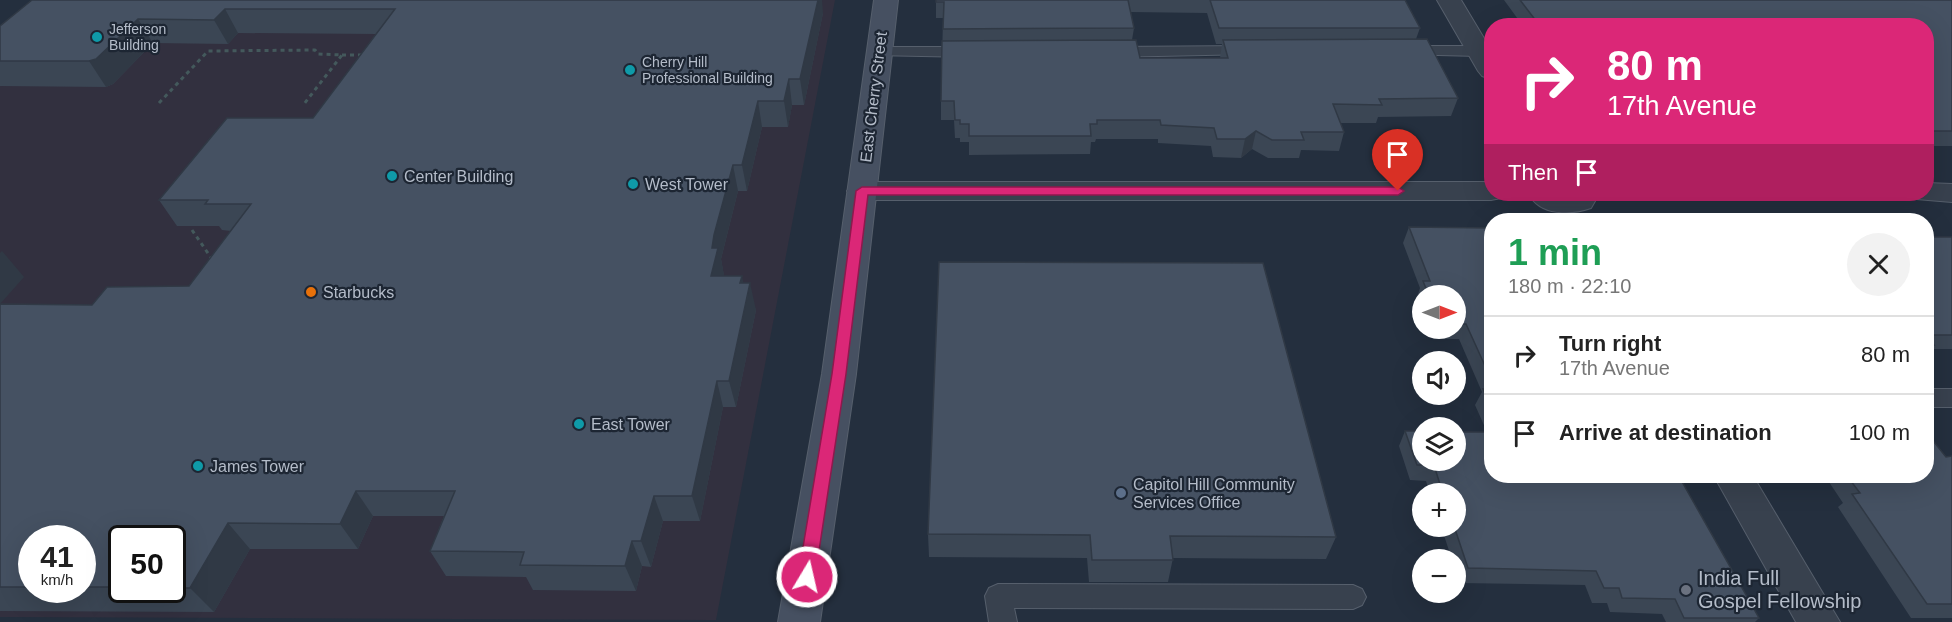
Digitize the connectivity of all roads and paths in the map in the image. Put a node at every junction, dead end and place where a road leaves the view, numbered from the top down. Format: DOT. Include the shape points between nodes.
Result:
graph roads {
  1 [pos="886,0"];
  2 [pos="1449,0"];
  3 [pos="1264,51"];
  4 [pos="1394,51"];
  5 [pos="879,52"];
  6 [pos="981,52"];
  7 [pos="1099,52"];
  8 [pos="342,54"];
  9 [pos="369,54"];
  10 [pos="1484,59"];
  11 [pos="1484,61"];
  12 [pos="159,103"];
  13 [pos="304,104"];
  14 [pos="862,191"];
  15 [pos="1484,191"];
  16 [pos="1934,192"];
  17 [pos="1952,193"];
  18 [pos="1557,201"];
  19 [pos="1579,206"];
  20 [pos="192,230"];
  21 [pos="214,262"];
  22 [pos="1934,398"];
  23 [pos="1952,398"];
  24 [pos="1737,483"];
  25 [pos="1353,597"];
  26 [pos="799,622"];
  27 [pos="1003,622"];
  28 [pos="1819,622"];
  1 -- 5 [label="main road, East Cherry Street"];
  2 -- 10 [label="street"];
  3 -- 7 [label="lane"];
  4 -- 11 [label="lane"];
  5 -- 6 [label="lane"];
  5 -- 14 [label="main road, East Cherry Street"];
  8 -- 9 [label="path"];
  8 -- 12 [label="path" via="318,54 315,50 208,51"];
  8 -- 13 [label="path"];
  14 -- 15 [label="street"];
  14 -- 26 [label="main road, East Cherry Street" via="839,374"];
  16 -- 17 [label="street"];
  18 -- 19 [label="street"];
  20 -- 21 [label="path"];
  22 -- 23 [label="lane"];
  24 -- 28 [label="street"];
  25 -- 27 [label="lane" via="998,596"];
}
